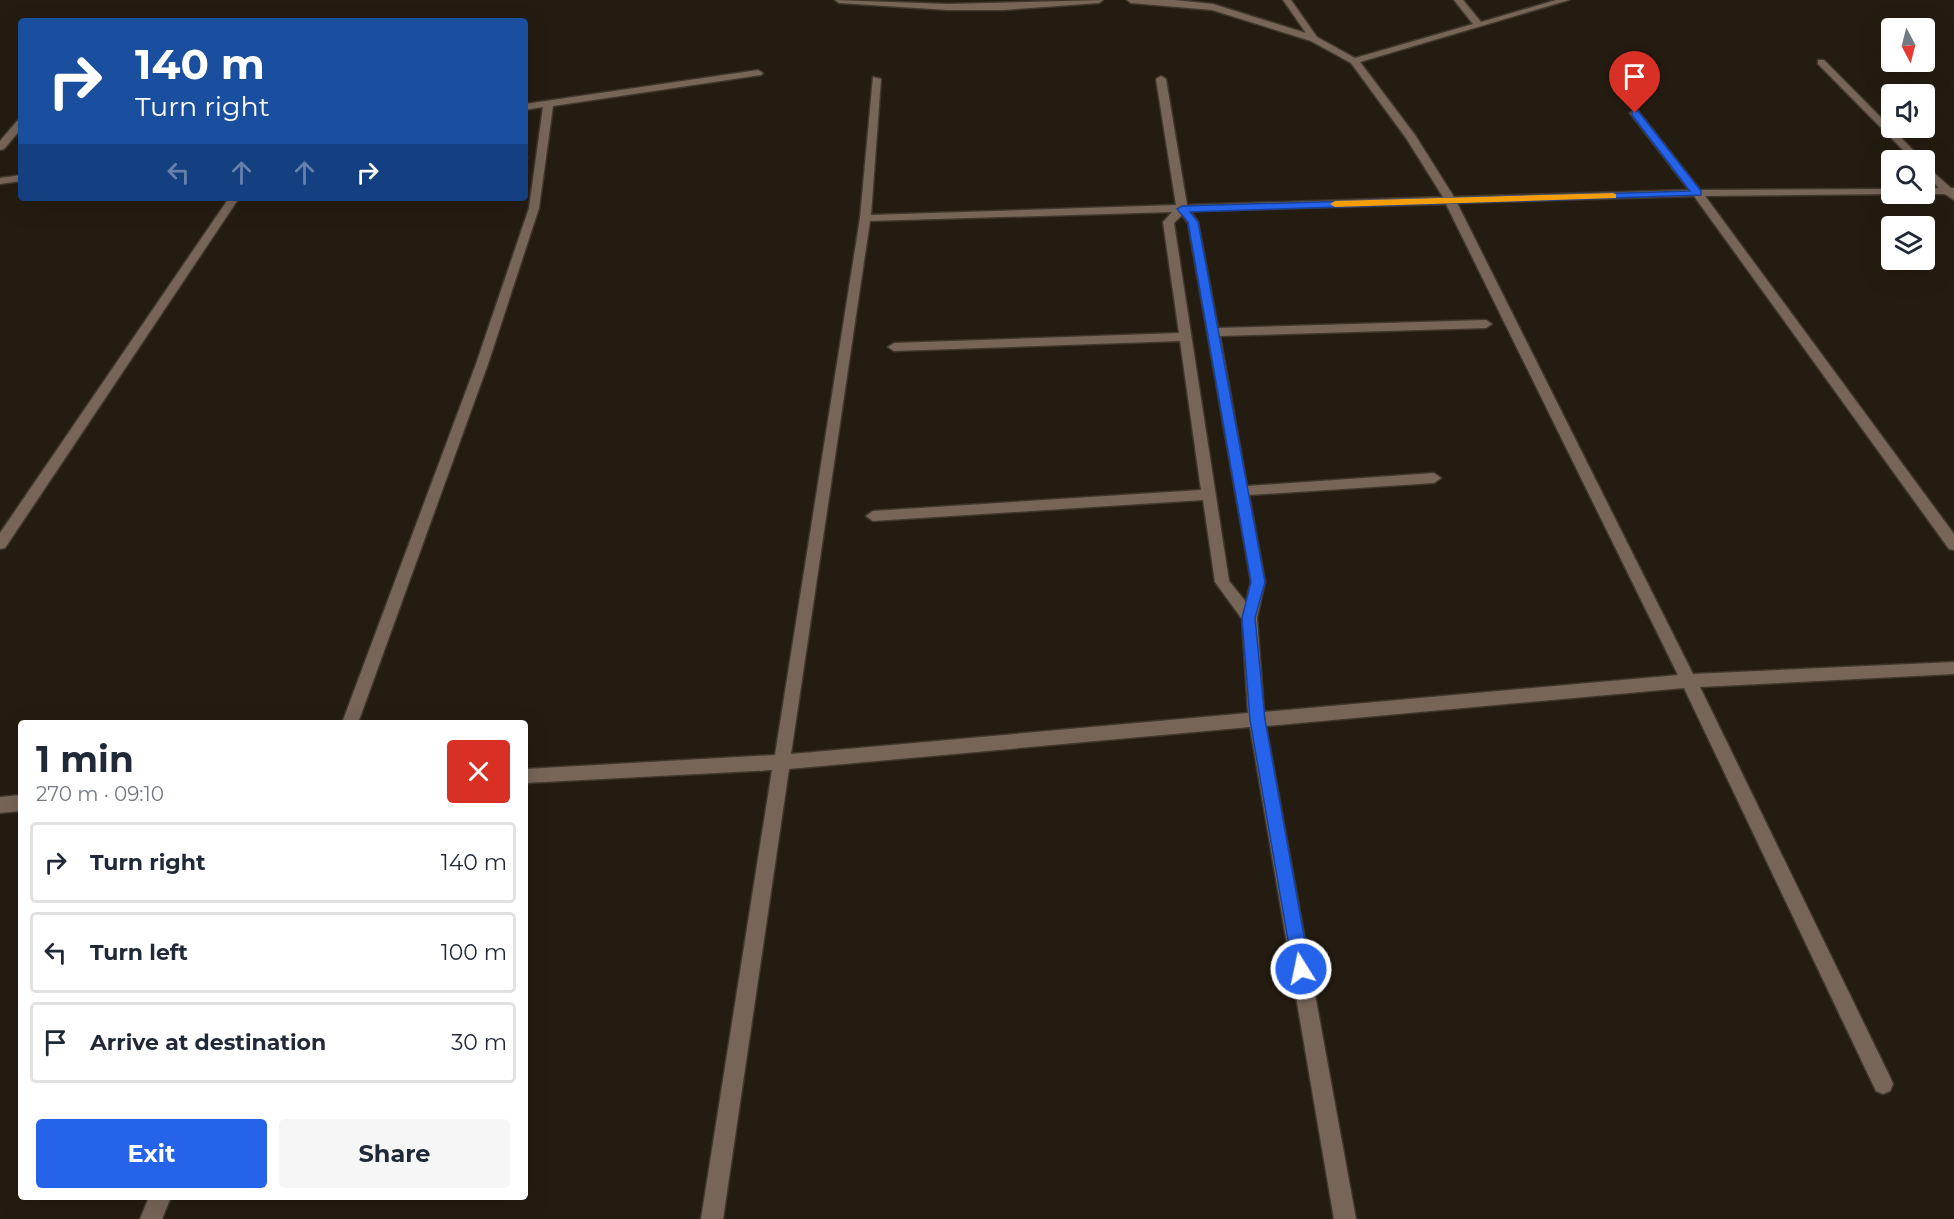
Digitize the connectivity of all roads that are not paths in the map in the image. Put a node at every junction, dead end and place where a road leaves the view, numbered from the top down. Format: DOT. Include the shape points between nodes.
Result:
graph roads {
  1 [pos="839,0"];
  2 [pos="1099,0"];
  3 [pos="1131,0"];
  4 [pos="1287,0"];
  5 [pos="1458,0"];
  6 [pos="1564,0"];
  7 [pos="1479,25"];
  8 [pos="1314,39"];
  9 [pos="1354,61"];
  10 [pos="1821,62"];
  11 [pos="758,73"];
  12 [pos="876,79"];
  13 [pos="1161,79"];
  14 [pos="548,104"];
  15 [pos="528,107"];
  16 [pos="1635,113"];
  17 [pos="18,126"];
  18 [pos="0,147"];
  19 [pos="1908,150"];
  20 [pos="1935,177"];
  21 [pos="18,178"];
  22 [pos="0,181"];
  23 [pos="1881,192"];
  24 [pos="1935,192"];
  25 [pos="1697,193"];
  26 [pos="1952,193"];
  27 [pos="1450,200"];
  28 [pos="232,201"];
  29 [pos="1182,209"];
  30 [pos="865,218"];
  31 [pos="1486,324"];
  32 [pos="1213,332"];
  33 [pos="1185,337"];
  34 [pos="894,346"];
  35 [pos="1434,478"];
  36 [pos="1242,491"];
  37 [pos="1209,495"];
  38 [pos="873,516"];
  39 [pos="0,544"];
  40 [pos="1954,545"];
  41 [pos="1249,618"];
  42 [pos="1954,668"];
  43 [pos="1689,681"];
  44 [pos="351,720"];
  45 [pos="1257,720"];
  46 [pos="782,762"];
  47 [pos="528,776"];
  48 [pos="18,803"];
  49 [pos="0,805"];
  50 [pos="1883,1084"];
  51 [pos="159,1200"];
  52 [pos="151,1219"];
  53 [pos="712,1219"];
  54 [pos="1345,1219"];
  1 -- 2 [label="street" via="959,7"];
  3 -- 8 [label="street" via="1213,8"];
  4 -- 8 [label="street"];
  5 -- 7 [label="street"];
  6 -- 7 [label="street"];
  7 -- 9 [label="street"];
  8 -- 9 [label="street"];
  9 -- 27 [label="street" via="1411,137"];
  10 -- 19 [label="street"];
  11 -- 14 [label="street"];
  12 -- 30 [label="street"];
  13 -- 29 [label="street"];
  14 -- 15 [label="street"];
  14 -- 44 [label="street" via="534,208 482,364"];
  16 -- 25 [label="street"];
  17 -- 18 [label="street"];
  20 -- 26 [label="street"];
  21 -- 22 [label="street"];
  23 -- 25 [label="street"];
  24 -- 26 [label="street"];
  25 -- 27 [label="street"];
  25 -- 40 [label="street"];
  27 -- 29 [label="street"];
  27 -- 43 [label="street"];
  28 -- 39 [label="street"];
  29 -- 30 [label="street"];
  29 -- 32 [label="street" via="1193,222"];
  29 -- 33 [label="street" via="1168,222"];
  30 -- 46 [label="street"];
  31 -- 32 [label="street"];
  32 -- 36 [label="street"];
  33 -- 34 [label="street"];
  33 -- 37 [label="street"];
  35 -- 36 [label="street"];
  36 -- 41 [label="street" via="1258,582"];
  37 -- 38 [label="street"];
  37 -- 41 [label="street" via="1221,582"];
  41 -- 45 [label="street"];
  42 -- 43 [label="street"];
  43 -- 45 [label="street"];
  43 -- 50 [label="street"];
  45 -- 46 [label="street"];
  45 -- 54 [label="street"];
  46 -- 47 [label="street"];
  46 -- 53 [label="street"];
  48 -- 49 [label="street"];
  51 -- 52 [label="street"];
}
